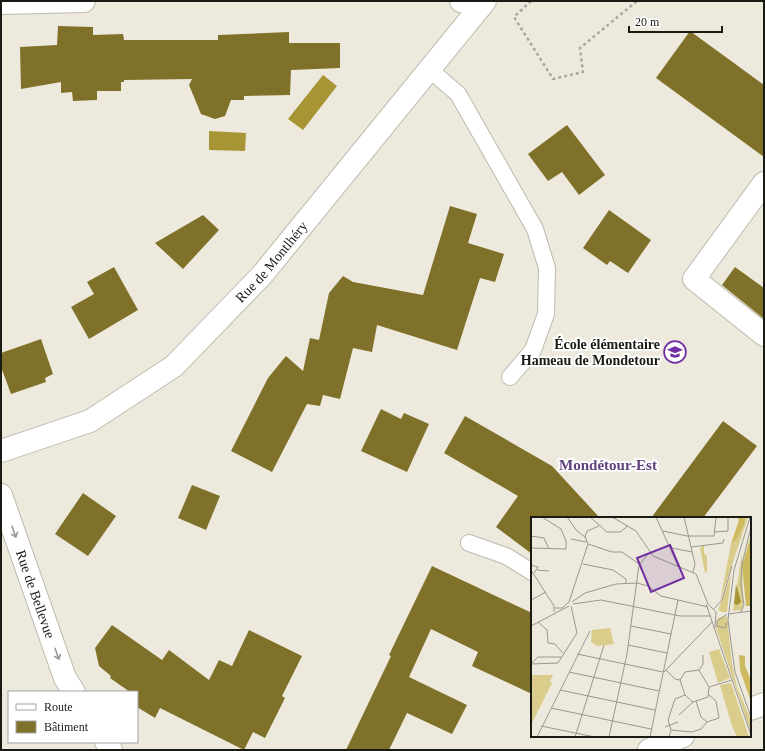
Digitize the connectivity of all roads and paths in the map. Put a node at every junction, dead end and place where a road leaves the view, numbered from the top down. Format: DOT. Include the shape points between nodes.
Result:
graph roads {
  1 [pos="74,1"];
  2 [pos="84,1"];
  3 [pos="531,1"];
  4 [pos="637,1"];
  5 [pos="1,3"];
  6 [pos="475,3"];
  7 [pos="429,69"];
  8 [pos="764,183"];
  9 [pos="764,335"];
  10 [pos="510,378"];
  11 [pos="1,451"];
  12 [pos="1,495"];
  13 [pos="469,543"];
  14 [pos="531,571"];
  15 [pos="73,691"];
  16 [pos="764,704"];
  17 [pos="751,709"];
  18 [pos="680,737"];
  19 [pos="649,750"];
  1 -- 2 [label="main road"];
  1 -- 5 [label="main road"];
  3 -- 4 [label="path" via="514,17 553,79 583,72 580,48"];
  6 -- 7 [label="main road, Rue de Montlhéry"];
  7 -- 10 [label="lane" via="458,94 535,229 547,268 546,314 533,350"];
  7 -- 11 [label="main road, Rue de Montlhéry" via="262,275 174,366 90,421"];
  8 -- 9 [label="main road" via="694,279"];
  12 -- 15 [label="main road, Rue de Bellevue, one-way" via="65,678"];
  13 -- 14 [label="lane" via="506,556"];
  16 -- 17 [label="main road"];
  18 -- 19 [label="main road"];
}
